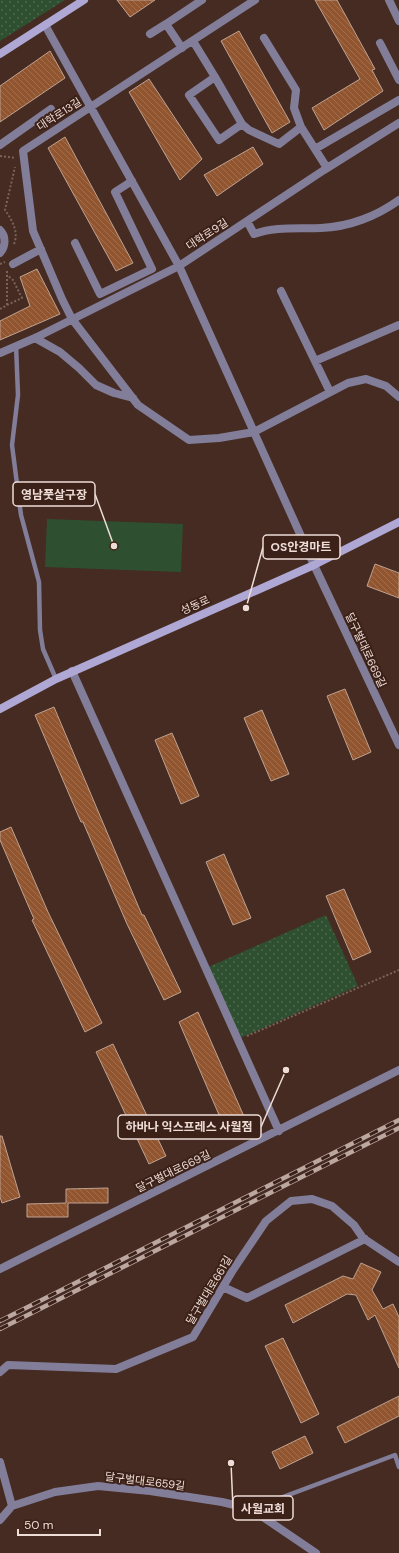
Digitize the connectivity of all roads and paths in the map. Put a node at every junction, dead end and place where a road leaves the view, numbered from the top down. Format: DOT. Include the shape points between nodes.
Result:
graph roads {
  1 [pos="84,0"];
  2 [pos="202,0"];
  3 [pos="255,0"];
  4 [pos="389,0"];
  5 [pos="399,21"];
  6 [pos="166,24"];
  7 [pos="45,25"];
  8 [pos="150,34"];
  9 [pos="264,38"];
  10 [pos="193,40"];
  11 [pos="380,43"];
  12 [pos="182,48"];
  13 [pos="0,54"];
  14 [pos="215,77"];
  15 [pos="399,80"];
  16 [pos="399,100"];
  17 [pos="91,107"];
  18 [pos="51,109"];
  19 [pos="399,123"];
  20 [pos="242,124"];
  21 [pos="301,127"];
  22 [pos="0,145"];
  23 [pos="315,149"];
  24 [pos="0,156"];
  25 [pos="16,158"];
  26 [pos="15,166"];
  27 [pos="327,168"];
  28 [pos="132,181"];
  29 [pos="399,200"];
  30 [pos="247,221"];
  31 [pos="0,230"];
  32 [pos="75,243"];
  33 [pos="13,248"];
  34 [pos="41,249"];
  35 [pos="0,252"];
  36 [pos="0,264"];
  37 [pos="12,264"];
  38 [pos="179,266"];
  39 [pos="7,275"];
  40 [pos="281,291"];
  41 [pos="7,305"];
  42 [pos="0,309"];
  43 [pos="72,319"];
  44 [pos="399,325"];
  45 [pos="35,338"];
  46 [pos="16,345"];
  47 [pos="0,353"];
  48 [pos="315,361"];
  49 [pos="330,392"];
  50 [pos="399,397"];
  51 [pos="133,398"];
  52 [pos="254,432"];
  53 [pos="399,522"];
  54 [pos="314,565"];
  55 [pos="72,671"];
  56 [pos="56,678"];
  57 [pos="0,709"];
  58 [pos="399,745"];
  59 [pos="399,970"];
  60 [pos="238,1039"];
  61 [pos="399,1070"];
  62 [pos="279,1131"];
  63 [pos="365,1239"];
  64 [pos="399,1262"];
  65 [pos="0,1269"];
  66 [pos="223,1287"];
  67 [pos="0,1372"];
  68 [pos="0,1462"];
  69 [pos="399,1468"];
  70 [pos="12,1506"];
  71 [pos="251,1509"];
  72 [pos="0,1520"];
  73 [pos="316,1553"];
  1 -- 7 [label="street"];
  2 -- 6 [label="street"];
  3 -- 10 [label="street, 대학로13길"];
  4 -- 5 [label="street"];
  6 -- 8 [label="street"];
  6 -- 12 [label="street"];
  7 -- 13 [label="street"];
  7 -- 17 [label="street, 달구벌대로669길"];
  9 -- 21 [label="street" via="296,90 294,108"];
  10 -- 12 [label="street, 대학로13길"];
  10 -- 14 [label="street"];
  11 -- 15 [label="street"];
  12 -- 17 [label="street, 대학로13길"];
  14 -- 20 [label="street"];
  14 -- 20 [label="street" via="189,95 219,140"];
  16 -- 23 [label="street"];
  17 -- 28 [label="street, 달구벌대로669길"];
  17 -- 34 [label="street, 대학로13길" via="23,151 33,231"];
  18 -- 22 [label="street"];
  19 -- 27 [label="street, 대학로9길"];
  20 -- 21 [label="street" via="279,144"];
  21 -- 23 [label="street"];
  23 -- 27 [label="street"];
  24 -- 25 [label="path"];
  26 -- 33 [label="path" via="5,210 14,223"];
  27 -- 30 [label="street, 대학로9길"];
  28 -- 32 [label="street" via="115,192 152,269 100,294"];
  28 -- 38 [label="street, 달구벌대로669길"];
  29 -- 30 [label="street" via="349,224 324,228 264,230 254,234"];
  30 -- 38 [label="street, 대학로9길"];
  31 -- 35 [label="street" via="4,234 5,243"];
  34 -- 37 [label="street"];
  34 -- 43 [label="street, 대학로13길"];
  36 -- 39 [label="path" via="5,263 7,259"];
  38 -- 43 [label="street, 대학로9길"];
  38 -- 52 [label="street, 달구벌대로669길"];
  39 -- 41 [label="path"];
  39 -- 41 [label="path" via="14,280 22,298"];
  40 -- 48 [label="street"];
  41 -- 42 [label="path"];
  43 -- 45 [label="street, 대학로9길"];
  43 -- 51 [label="street, 대학로13길"];
  44 -- 48 [label="street"];
  45 -- 46 [label="street, 대학로9길"];
  45 -- 51 [label="street" via="60,352 96,385"];
  46 -- 47 [label="street, 대학로9길"];
  46 -- 56 [label="lane" via="18,395 12,446 21,515 39,582 43,649"];
  48 -- 49 [label="street"];
  49 -- 50 [label="street, 대학로13길" via="348,383 366,379 386,386"];
  49 -- 52 [label="street, 대학로13길"];
  51 -- 52 [label="street, 대학로13길" via="138,405 188,440"];
  52 -- 54 [label="street, 달구벌대로669길"];
  53 -- 54 [label="street, 성동로"];
  54 -- 55 [label="street, 성동로"];
  54 -- 58 [label="street, 달구벌대로669길"];
  55 -- 56 [label="street, 성동로"];
  55 -- 60 [label="street"];
  56 -- 57 [label="street, 성동로"];
  59 -- 60 [label="path"];
  60 -- 62 [label="street"];
  61 -- 62 [label="street, 달구벌대로669길"];
  62 -- 65 [label="street, 달구벌대로669길"];
  63 -- 64 [label="street, 달구벌대로661길"];
  63 -- 66 [label="street" via="247,1298"];
  63 -- 66 [label="street, 달구벌대로661길" via="354,1225 332,1206 312,1199 290,1201 266,1222"];
  66 -- 67 [label="street, 달구벌대로661길" via="193,1337 116,1369 8,1365"];
  68 -- 70 [label="street"];
  69 -- 71 [label="lane" via="395,1455"];
  70 -- 71 [label="street, 달구벌대로659길" via="54,1492 98,1486 150,1491"];
  70 -- 72 [label="street"];
  71 -- 73 [label="street, 달구벌대로659길"];
}
